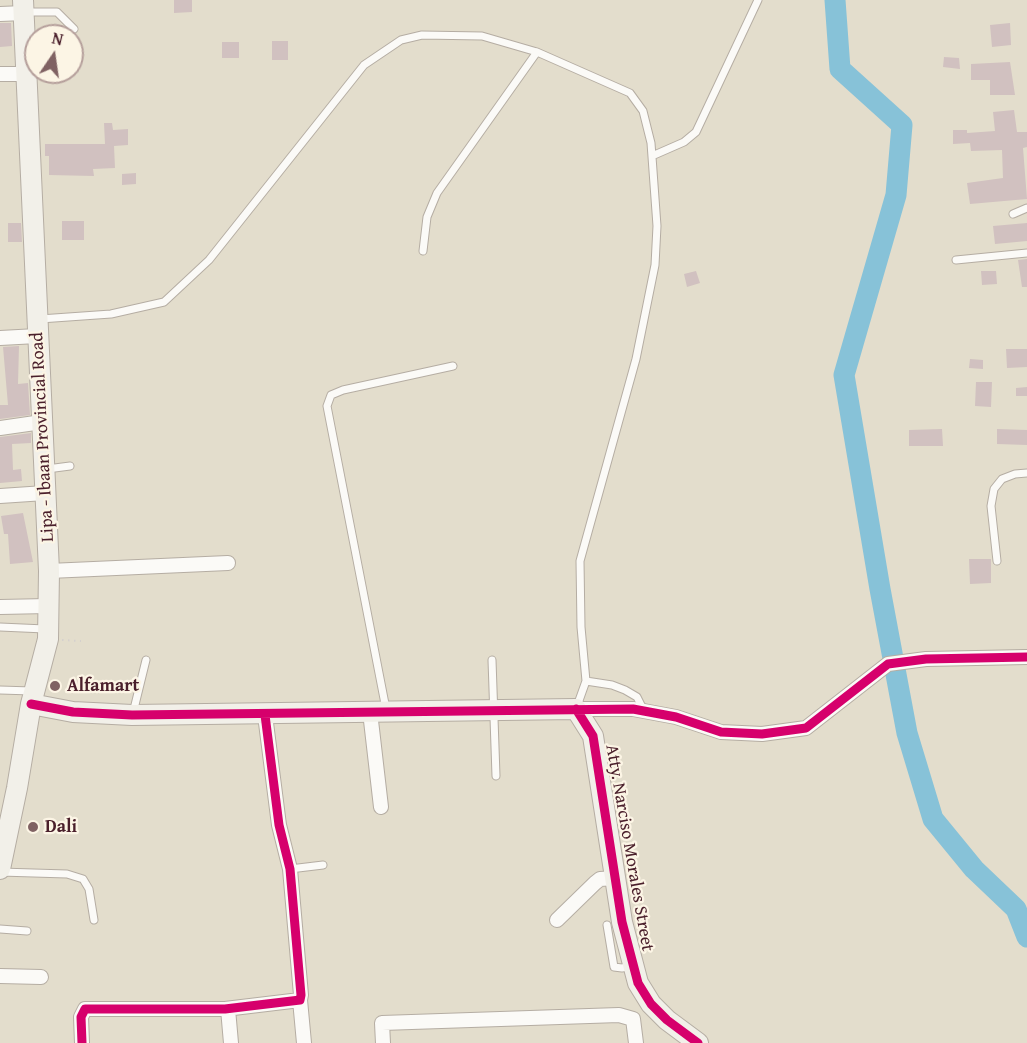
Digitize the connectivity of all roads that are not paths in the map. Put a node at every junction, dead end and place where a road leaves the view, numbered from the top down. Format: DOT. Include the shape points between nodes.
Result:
graph roads {
  1 [pos="758,0"];
  2 [pos="23,6"];
  3 [pos="0,14"];
  4 [pos="24,24"];
  5 [pos="69,24"];
  6 [pos="537,52"];
  7 [pos="0,74"];
  8 [pos="24,74"];
  9 [pos="27,84"];
  10 [pos="652,156"];
  11 [pos="1027,208"];
  12 [pos="1013,214"];
  13 [pos="423,251"];
  14 [pos="1027,253"];
  15 [pos="956,260"];
  16 [pos="37,328"];
  17 [pos="0,338"];
  18 [pos="453,366"];
  19 [pos="42,422"];
  20 [pos="0,428"];
  21 [pos="70,466"];
  22 [pos="44,469"];
  23 [pos="1027,473"];
  24 [pos="45,493"];
  25 [pos="0,496"];
  26 [pos="996,561"];
  27 [pos="228,563"];
  28 [pos="49,571"];
  29 [pos="48,606"];
  30 [pos="0,607"];
  31 [pos="0,627"];
  32 [pos="48,629"];
  33 [pos="1027,657"];
  34 [pos="147,660"];
  35 [pos="492,660"];
  36 [pos="586,681"];
  37 [pos="0,690"];
  38 [pos="33,697"];
  39 [pos="494,709"];
  40 [pos="576,709"];
  41 [pos="644,711"];
  42 [pos="378,712"];
  43 [pos="265,715"];
  44 [pos="132,716"];
  45 [pos="496,776"];
  46 [pos="381,807"];
  47 [pos="5,822"];
  48 [pos="323,865"];
  49 [pos="290,869"];
  50 [pos="0,870"];
  51 [pos="616,878"];
  52 [pos="94,920"];
  53 [pos="557,921"];
  54 [pos="607,926"];
  55 [pos="0,930"];
  56 [pos="27,931"];
  57 [pos="632,966"];
  58 [pos="0,976"];
  59 [pos="42,977"];
  60 [pos="300,1000"];
  61 [pos="228,1009"];
  62 [pos="82,1043"];
  63 [pos="231,1043"];
  64 [pos="304,1043"];
  65 [pos="383,1043"];
  66 [pos="636,1043"];
  67 [pos="698,1043"];
  1 -- 10 [label="lane" via="696,132 684,142"];
  2 -- 3 [label="street"];
  2 -- 4 [label="street, Lipa - Ibaan Provincial Road"];
  2 -- 5 [label="lane" via="57,12"];
  6 -- 10 [label="lane" via="630,93 643,111"];
  6 -- 13 [label="lane" via="437,193 427,217"];
  6 -- 16 [label="lane" via="483,36 422,34 401,39 364,65 209,260 164,302"];
  7 -- 8 [label="street"];
  9 -- 16 [label="street, Lipa - Ibaan Provincial Road"];
  10 -- 36 [label="lane" via="657,226 655,265 636,359 580,561"];
  11 -- 12 [label="lane"];
  14 -- 15 [label="lane"];
  16 -- 17 [label="street"];
  16 -- 19 [label="street, Lipa - Ibaan Provincial Road"];
  18 -- 42 [label="lane" via="343,390 331,395 327,406"];
  19 -- 20 [label="street"];
  19 -- 22 [label="street, Lipa - Ibaan Provincial Road"];
  21 -- 22 [label="lane"];
  22 -- 24 [label="street, Lipa - Ibaan Provincial Road"];
  23 -- 26 [label="lane" via="1002,479 994,489 991,506"];
  24 -- 25 [label="street"];
  24 -- 28 [label="street, Lipa - Ibaan Provincial Road"];
  27 -- 28 [label="street"];
  28 -- 29 [label="street, Lipa - Ibaan Provincial Road"];
  29 -- 30 [label="street"];
  29 -- 32 [label="street, Lipa - Ibaan Provincial Road"];
  31 -- 32 [label="lane"];
  32 -- 38 [label="street, Lipa - Ibaan Provincial Road"];
  33 -- 41 [label="street" via="926,658 888,664 806,728 762,734 721,732"];
  34 -- 44 [label="lane"];
  35 -- 39 [label="lane"];
  36 -- 40 [label="lane"];
  36 -- 41 [label="lane" via="625,690 637,697"];
  37 -- 38 [label="lane"];
  38 -- 44 [label="street" via="73,712"];
  38 -- 47 [label="street, Lipa - Ibaan Provincial Road"];
  39 -- 40 [label="street"];
  39 -- 42 [label="street"];
  39 -- 45 [label="lane"];
  40 -- 41 [label="street"];
  40 -- 51 [label="street, Atty. Narciso Morales Street" via="593,736"];
  42 -- 43 [label="street"];
  42 -- 46 [label="street"];
  43 -- 44 [label="street"];
  43 -- 49 [label="street" via="279,825"];
  47 -- 50 [label="street, Lipa - Ibaan Provincial Road"];
  48 -- 49 [label="lane"];
  49 -- 60 [label="street"];
  50 -- 52 [label="lane" via="67,874 83,879 89,889"];
  51 -- 53 [label="street" via="600,879"];
  51 -- 57 [label="street, Atty. Narciso Morales Street"];
  54 -- 57 [label="lane" via="614,967"];
  55 -- 56 [label="lane"];
  57 -- 67 [label="street, Atty. Narciso Morales Street" via="651,1004"];
  58 -- 59 [label="street"];
  60 -- 61 [label="street"];
  60 -- 64 [label="street"];
  61 -- 62 [label="street" via="85,1009 81,1017"];
  61 -- 63 [label="street"];
  65 -- 66 [label="street" via="382,1023 619,1015 633,1019"];
}
